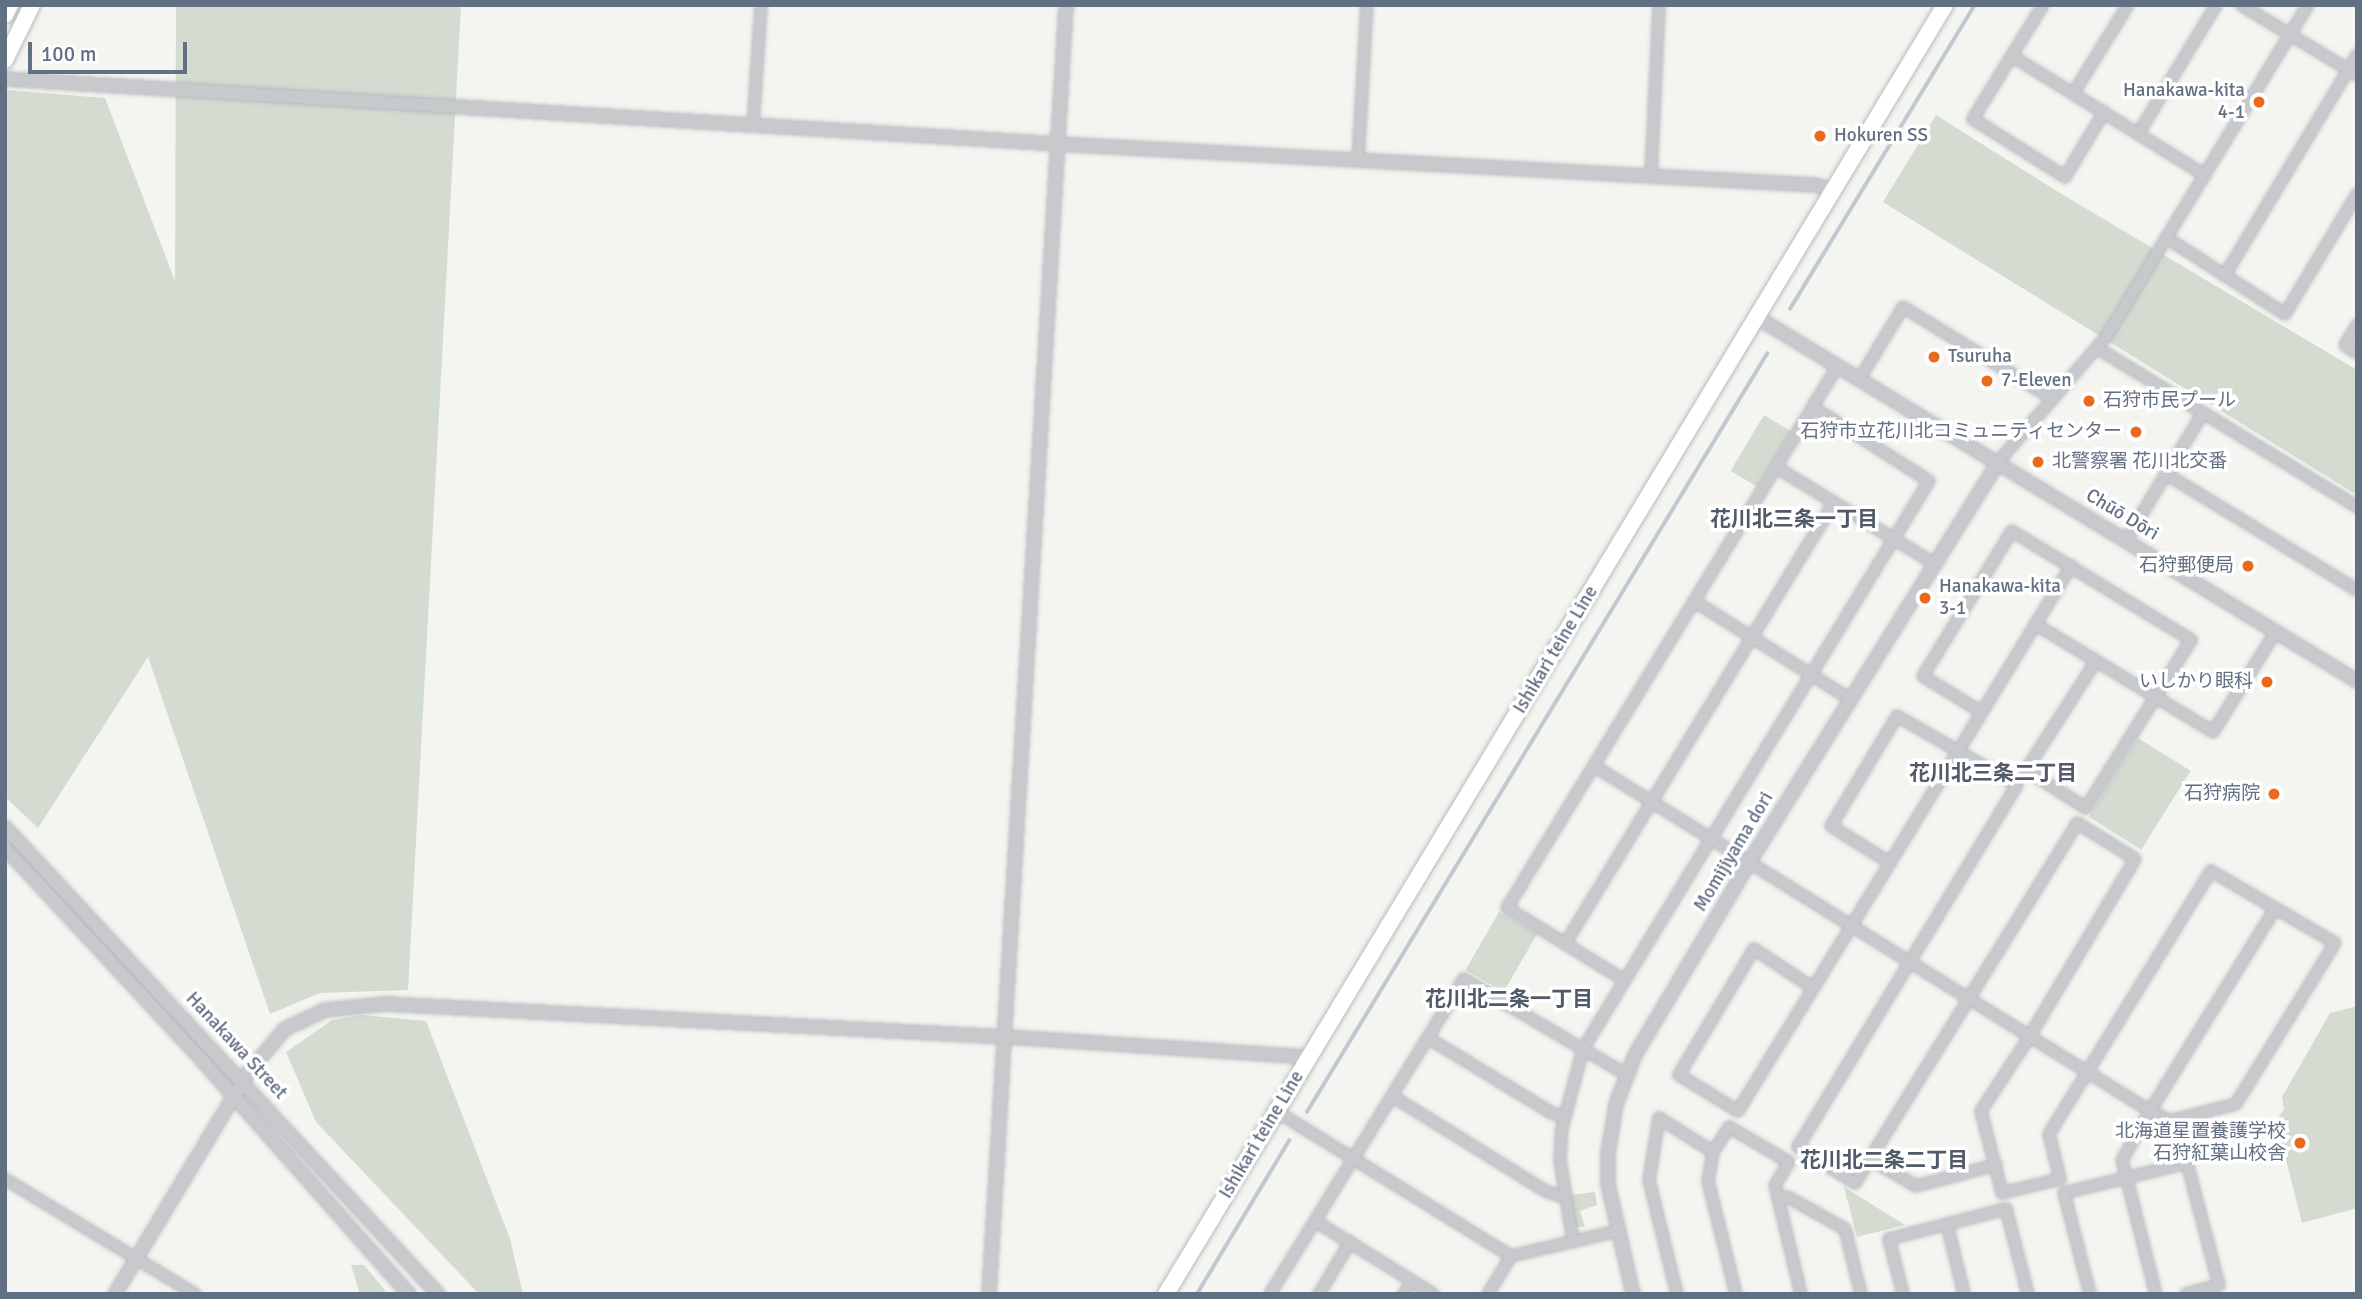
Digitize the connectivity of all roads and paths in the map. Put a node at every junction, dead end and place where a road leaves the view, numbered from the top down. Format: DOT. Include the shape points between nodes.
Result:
graph roads {
  1 [pos="10,5"];
  2 [pos="32,5"];
  3 [pos="761,5"];
  4 [pos="1066,5"];
  5 [pos="1367,5"];
  6 [pos="1659,5"];
  7 [pos="1945,5"];
  8 [pos="2043,5"];
  9 [pos="2128,5"];
  10 [pos="2216,5"];
  11 [pos="2241,5"];
  12 [pos="2308,5"];
  13 [pos="5,15"];
  14 [pos="2290,35"];
  15 [pos="2357,55"];
  16 [pos="2012,56"];
  17 [pos="5,60"];
  18 [pos="2352,73"];
  19 [pos="5,79"];
  20 [pos="2073,94"];
  21 [pos="2104,113"];
  22 [pos="753,126"];
  23 [pos="2138,134"];
  24 [pos="1058,144"];
  25 [pos="1358,160"];
  26 [pos="2205,175"];
  27 [pos="1651,176"];
  28 [pos="1834,190"];
  29 [pos="2357,194"];
  30 [pos="2167,238"];
  31 [pos="2225,275"];
  32 [pos="1758,318"];
  33 [pos="2357,326"];
  34 [pos="2097,348"];
  35 [pos="2357,353"];
  36 [pos="1837,367"];
  37 [pos="1859,380"];
  38 [pos="2053,399"];
  39 [pos="1813,407"];
  40 [pos="2203,413"];
  41 [pos="1998,462"];
  42 [pos="1776,467"];
  43 [pos="2166,474"];
  44 [pos="1833,504"];
  45 [pos="2357,507"];
  46 [pos="1893,539"];
  47 [pos="2126,540"];
  48 [pos="1935,564"];
  49 [pos="2071,566"];
  50 [pos="2357,590"];
  51 [pos="1694,601"];
  52 [pos="2035,624"];
  53 [pos="2276,631"];
  54 [pos="1753,636"];
  55 [pos="2096,662"];
  56 [pos="1812,673"];
  57 [pos="2357,681"];
  58 [pos="2155,697"];
  59 [pos="1851,699"];
  60 [pos="1981,712"];
  61 [pos="1958,751"];
  62 [pos="1594,766"];
  63 [pos="1652,802"];
  64 [pos="5,827"];
  65 [pos="1711,838"];
  66 [pos="5,848"];
  67 [pos="1750,861"];
  68 [pos="1889,863"];
  69 [pos="2275,909"];
  70 [pos="1852,925"];
  71 [pos="1565,944"];
  72 [pos="1912,962"];
  73 [pos="1624,979"];
  74 [pos="1813,988"];
  75 [pos="1969,998"];
  76 [pos="2030,1036"];
  77 [pos="1006,1037"];
  78 [pos="1428,1038"];
  79 [pos="1583,1049"];
  80 [pos="1309,1057"];
  81 [pos="2089,1073"];
  82 [pos="1627,1075"];
  83 [pos="243,1082"];
  84 [pos="234,1096"];
  85 [pos="1392,1096"];
  86 [pos="1276,1111"];
  87 [pos="2150,1111"];
  88 [pos="1564,1117"];
  89 [pos="1713,1152"];
  90 [pos="1353,1159"];
  91 [pos="1870,1159"];
  92 [pos="1996,1165"];
  93 [pos="2126,1178"];
  94 [pos="5,1179"];
  95 [pos="1564,1197"];
  96 [pos="1778,1199"];
  97 [pos="1315,1222"];
  98 [pos="1947,1224"];
  99 [pos="1618,1231"];
  100 [pos="1573,1241"];
  101 [pos="1350,1242"];
  102 [pos="1511,1256"];
  103 [pos="137,1258"];
  104 [pos="1412,1281"];
  105 [pos="115,1294"];
  106 [pos="195,1294"];
  107 [pos="409,1294"];
  108 [pos="438,1294"];
  109 [pos="989,1294"];
  110 [pos="1166,1294"];
  111 [pos="1270,1294"];
  112 [pos="1319,1294"];
  113 [pos="1404,1294"];
  114 [pos="1433,1294"];
  115 [pos="1488,1294"];
  116 [pos="1633,1294"];
  117 [pos="1677,1294"];
  118 [pos="1736,1294"];
  119 [pos="1801,1294"];
  120 [pos="1861,1294"];
  121 [pos="1903,1294"];
  122 [pos="1964,1294"];
  123 [pos="2028,1294"];
  124 [pos="2090,1294"];
  125 [pos="2156,1294"];
  126 [pos="2186,1294"];
  1 -- 13 [label="main road"];
  2 -- 17 [label="main road"];
  3 -- 22 [label="street"];
  4 -- 24 [label="street"];
  5 -- 25 [label="street"];
  6 -- 27 [label="street"];
  7 -- 28 [label="main road, Ishikari teine Line"];
  8 -- 16 [label="street"];
  9 -- 20 [label="street"];
  10 -- 23 [label="street"];
  11 -- 14 [label="street"];
  12 -- 14 [label="street"];
  14 -- 18 [label="street"];
  14 -- 26 [label="street"];
  15 -- 18 [label="street"];
  16 -- 20 [label="street"];
  16 -- 21 [label="street" via="1973,119 2065,177"];
  18 -- 31 [label="street"];
  19 -- 22 [label="street"];
  20 -- 21 [label="street"];
  21 -- 23 [label="street"];
  22 -- 24 [label="street"];
  23 -- 26 [label="street"];
  24 -- 25 [label="street"];
  24 -- 77 [label="street"];
  25 -- 27 [label="street"];
  26 -- 30 [label="street"];
  27 -- 28 [label="street" via="1815,185"];
  28 -- 32 [label="main road, Ishikari teine Line"];
  29 -- 31 [label="street" via="2285,314"];
  30 -- 31 [label="street"];
  30 -- 34 [label="street"];
  32 -- 36 [label="street, Chūō Dōri"];
  32 -- 80 [label="main road, Ishikari teine Line"];
  33 -- 35 [label="street" via="2344,345"];
  34 -- 38 [label="street"];
  34 -- 40 [label="street"];
  36 -- 37 [label="street, Chūō Dōri"];
  36 -- 39 [label="street"];
  37 -- 38 [label="street" via="1903,307"];
  37 -- 41 [label="street, Chūō Dōri"];
  38 -- 41 [label="street"];
  39 -- 42 [label="street"];
  39 -- 46 [label="street" via="1929,481"];
  40 -- 43 [label="street"];
  40 -- 45 [label="street"];
  41 -- 47 [label="street, Chūō Dōri"];
  41 -- 48 [label="street, Momijiyama dori"];
  42 -- 44 [label="street"];
  42 -- 51 [label="street"];
  43 -- 47 [label="street"];
  43 -- 50 [label="street"];
  44 -- 46 [label="street"];
  44 -- 54 [label="street"];
  46 -- 48 [label="street"];
  46 -- 56 [label="street"];
  47 -- 53 [label="street, Chūō Dōri"];
  48 -- 59 [label="street, Momijiyama dori"];
  49 -- 52 [label="street"];
  49 -- 58 [label="street" via="2190,639"];
  49 -- 60 [label="street" via="2012,531 1923,676"];
  51 -- 54 [label="street"];
  51 -- 62 [label="street"];
  52 -- 55 [label="street"];
  52 -- 60 [label="street"];
  53 -- 57 [label="street, Chūō Dōri"];
  53 -- 58 [label="street" via="2213,732"];
  54 -- 56 [label="street"];
  54 -- 63 [label="street"];
  55 -- 58 [label="street"];
  55 -- 58 [label="street" via="2026,770 2086,808"];
  56 -- 59 [label="street"];
  56 -- 65 [label="street"];
  59 -- 67 [label="street, Momijiyama dori"];
  60 -- 61 [label="street"];
  61 -- 68 [label="street"];
  61 -- 68 [label="street" via="1897,716 1831,826"];
  61 -- 72 [label="street" via="2017,785"];
  62 -- 63 [label="street"];
  62 -- 71 [label="street" via="1507,908"];
  63 -- 65 [label="street"];
  63 -- 71 [label="street"];
  64 -- 83 [label="street, Hanakawa Street"];
  65 -- 67 [label="street"];
  65 -- 73 [label="street"];
  66 -- 84 [label="street, Hanakawa Street"];
  67 -- 70 [label="street"];
  67 -- 82 [label="street, Momijiyama dori" via="1654,1021"];
  68 -- 70 [label="street"];
  69 -- 81 [label="street" via="2211,871"];
  69 -- 87 [label="street"];
  69 -- 87 [label="street" via="2334,943 2241,1096 2236,1104 2170,1121"];
  70 -- 72 [label="street"];
  70 -- 74 [label="street"];
  71 -- 73 [label="street"];
  72 -- 75 [label="street"];
  72 -- 91 [label="street" via="1798,1147 1855,1183"];
  73 -- 79 [label="street"];
  74 -- 74 [label="street" via="1738,1111 1679,1074 1754,949"];
  75 -- 76 [label="street"];
  75 -- 76 [label="street" via="2077,823 2135,859"];
  75 -- 91 [label="street"];
  76 -- 81 [label="street"];
  76 -- 92 [label="street" via="1981,1111"];
  77 -- 80 [label="street"];
  77 -- 83 [label="street" via="360,1004 325,1010 285,1029"];
  77 -- 109 [label="street"];
  78 -- 79 [label="street" via="1464,979"];
  78 -- 85 [label="street"];
  78 -- 88 [label="street"];
  79 -- 82 [label="street"];
  79 -- 88 [label="street"];
  80 -- 86 [label="main road, Ishikari teine Line"];
  81 -- 87 [label="street"];
  81 -- 92 [label="street" via="2049,1133 2060,1178 2003,1193"];
  82 -- 99 [label="street, Momijiyama dori" via="1616,1104 1608,1153 1608,1184"];
  83 -- 84 [label="street"];
  83 -- 108 [label="street, Hanakawa Street"];
  84 -- 103 [label="street"];
  84 -- 107 [label="street, Hanakawa Street"];
  85 -- 90 [label="street"];
  85 -- 95 [label="street" via="1545,1191"];
  86 -- 90 [label="street"];
  86 -- 110 [label="main road, Ishikari teine Line"];
  87 -- 93 [label="street" via="2122,1160"];
  88 -- 95 [label="street" via="1560,1161"];
  89 -- 96 [label="street" via="1729,1128 1789,1162 1774,1185"];
  89 -- 117 [label="street" via="1659,1118 1649,1180"];
  89 -- 118 [label="street" via="1708,1181"];
  90 -- 97 [label="street"];
  90 -- 102 [label="street"];
  91 -- 92 [label="street" via="1916,1186"];
  93 -- 124 [label="street" via="2064,1194"];
  93 -- 125 [label="street"];
  93 -- 126 [label="street" via="2187,1163 2219,1284"];
  94 -- 103 [label="street"];
  95 -- 100 [label="street"];
  96 -- 119 [label="street"];
  96 -- 120 [label="street" via="1788,1197 1845,1229"];
  97 -- 101 [label="street"];
  97 -- 111 [label="street"];
  98 -- 121 [label="street" via="1889,1239"];
  98 -- 122 [label="street"];
  98 -- 123 [label="street" via="2006,1209"];
  99 -- 100 [label="street"];
  99 -- 116 [label="street, Momijiyama dori"];
  100 -- 102 [label="street"];
  101 -- 104 [label="street"];
  101 -- 112 [label="street"];
  102 -- 115 [label="street"];
  103 -- 105 [label="street"];
  103 -- 106 [label="street"];
  104 -- 113 [label="street"];
  104 -- 114 [label="street"];
}
